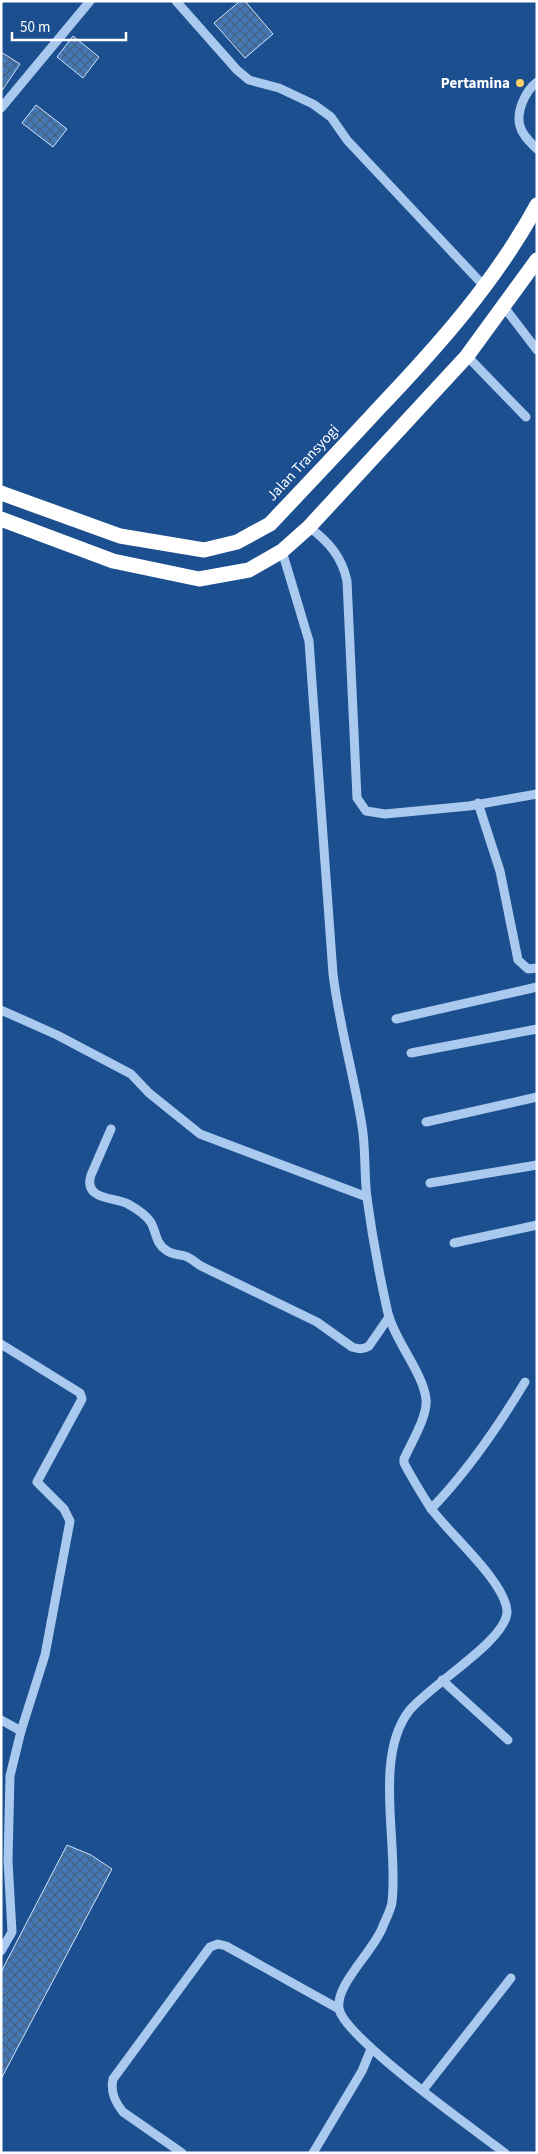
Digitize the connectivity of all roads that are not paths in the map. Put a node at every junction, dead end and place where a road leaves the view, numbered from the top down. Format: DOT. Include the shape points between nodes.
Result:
graph roads {
  1 [pos="90,1"];
  2 [pos="176,1"];
  3 [pos="537,82"];
  4 [pos="1,108"];
  5 [pos="537,148"];
  6 [pos="537,205"];
  7 [pos="537,260"];
  8 [pos="484,286"];
  9 [pos="504,307"];
  10 [pos="537,350"];
  11 [pos="467,356"];
  12 [pos="526,417"];
  13 [pos="1,493"];
  14 [pos="1,519"];
  15 [pos="309,527"];
  16 [pos="282,551"];
  17 [pos="537,794"];
  18 [pos="478,803"];
  19 [pos="537,968"];
  20 [pos="537,987"];
  21 [pos="1,1010"];
  22 [pos="396,1019"];
  23 [pos="537,1029"];
  24 [pos="411,1053"];
  25 [pos="537,1098"];
  26 [pos="426,1122"];
  27 [pos="111,1129"];
  28 [pos="537,1165"];
  29 [pos="430,1183"];
  30 [pos="367,1197"];
  31 [pos="537,1225"];
  32 [pos="454,1244"];
  33 [pos="389,1318"];
  34 [pos="1,1344"];
  35 [pos="525,1382"];
  36 [pos="431,1509"];
  37 [pos="442,1680"];
  38 [pos="1,1720"];
  39 [pos="21,1732"];
  40 [pos="508,1740"];
  41 [pos="5,1862"];
  42 [pos="1,1951"];
  43 [pos="512,1978"];
  44 [pos="339,2009"];
  45 [pos="371,2049"];
  46 [pos="422,2090"];
  47 [pos="182,2153"];
  48 [pos="313,2153"];
  49 [pos="505,2153"];
  1 -- 4 [label="street"];
  2 -- 8 [label="street" via="249,80 300,96 331,116 347,140"];
  3 -- 5 [label="street" via="519,112 520,127"];
  6 -- 8 [label="highway, Jalan Transyogi"];
  7 -- 9 [label="highway"];
  8 -- 13 [label="highway, Jalan Transyogi" via="434,349 270,524 237,542 204,550 120,536"];
  9 -- 10 [label="street"];
  9 -- 11 [label="highway"];
  11 -- 12 [label="street"];
  11 -- 15 [label="highway"];
  14 -- 16 [label="highway" via="113,561 199,579 249,570"];
  15 -- 16 [label="highway"];
  15 -- 18 [label="street" via="333,549 344,565 357,798 366,811 385,814"];
  16 -- 30 [label="street" via="309,642 333,974 364,1134"];
  17 -- 18 [label="street"];
  18 -- 19 [label="street" via="500,871 518,960 528,969"];
  20 -- 22 [label="street"];
  21 -- 30 [label="street" via="131,1074 148,1093 200,1134"];
  23 -- 24 [label="street"];
  25 -- 26 [label="street"];
  27 -- 33 [label="street" via="88,1183 91,1190 140,1212 150,1221 159,1244 165,1250 186,1256 317,1322 358,1349 369,1346"];
  28 -- 29 [label="street"];
  30 -- 33 [label="street"];
  31 -- 32 [label="street"];
  33 -- 36 [label="street" via="425,1394 426,1410 404,1459"];
  34 -- 39 [label="street" via="80,1393 82,1399 37,1482 64,1509 70,1521 45,1655"];
  35 -- 36 [label="street" via="505,1414"];
  36 -- 37 [label="street" via="497,1586 507,1613 503,1626 492,1640"];
  37 -- 40 [label="street"];
  37 -- 44 [label="street" via="410,1709 394,1741 390,1780 392,1904 380,1936 341,1993"];
  38 -- 39 [label="street"];
  39 -- 41 [label="street" via="10,1776"];
  41 -- 42 [label="street" via="12,1932"];
  43 -- 46 [label="street"];
  44 -- 45 [label="street"];
  44 -- 47 [label="street" via="226,1946 210,1947 113,2079 111,2087 123,2112"];
  45 -- 46 [label="street"];
  45 -- 48 [label="street" via="362,2071"];
  46 -- 49 [label="street"];
}
